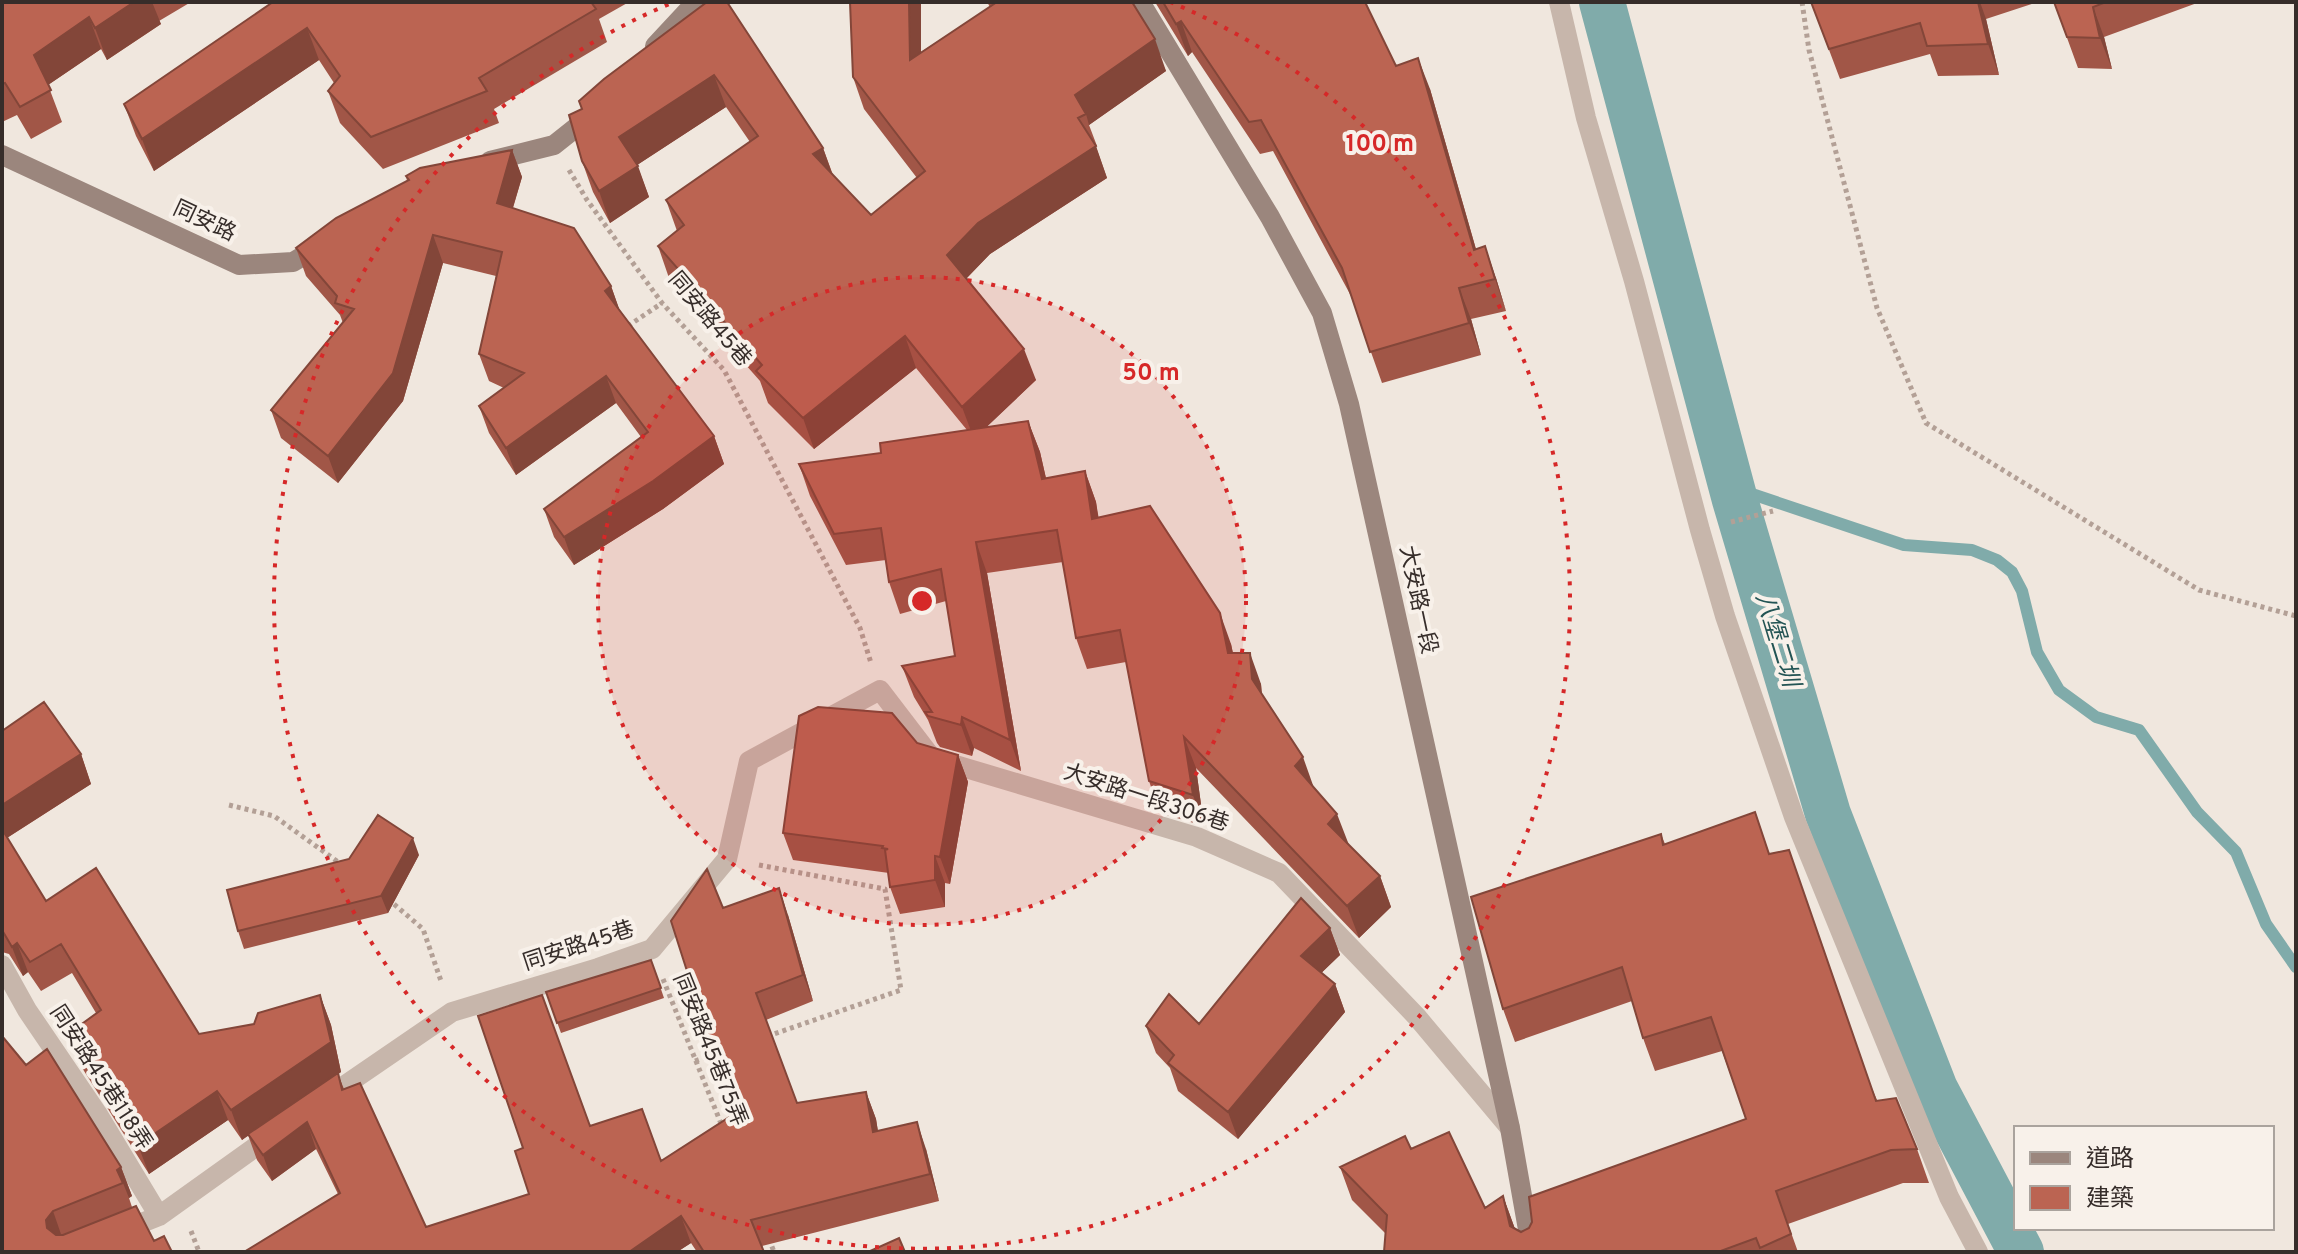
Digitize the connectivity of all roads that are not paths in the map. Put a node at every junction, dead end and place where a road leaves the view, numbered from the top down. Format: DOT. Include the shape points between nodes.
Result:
graph roads {
  1 [pos="696,2"];
  2 [pos="1140,2"];
  3 [pos="1559,2"];
  4 [pos="647,56"];
  5 [pos="607,99"];
  6 [pos="2,155"];
  7 [pos="471,165"];
  8 [pos="341,233"];
  9 [pos="880,690"];
  10 [pos="2,965"];
  11 [pos="1510,1128"];
  12 [pos="159,1216"];
  13 [pos="69,1252"];
  14 [pos="1532,1252"];
  15 [pos="1978,1252"];
  1 -- 4 [label="street"];
  2 -- 11 [label="street, 大安路一段" via="1322,313 1349,404"];
  3 -- 15 [label="lane" via="1586,118 1725,616 1794,817 1949,1197"];
  5 -- 7 [label="street" via="554,145"];
  6 -- 8 [label="street, 同安路" via="239,265 293,262"];
  9 -- 11 [label="lane, 大安路一段306巷" via="932,758 1197,837 1279,873 1417,1017"];
  9 -- 12 [label="lane, 同安路45巷" via="749,761 727,859 652,949 452,1012"];
  10 -- 12 [label="lane, 同安路45巷118弄"];
  11 -- 14 [label="street, 大安路一段"];
  12 -- 13 [label="lane, 同安路45巷"];
}
